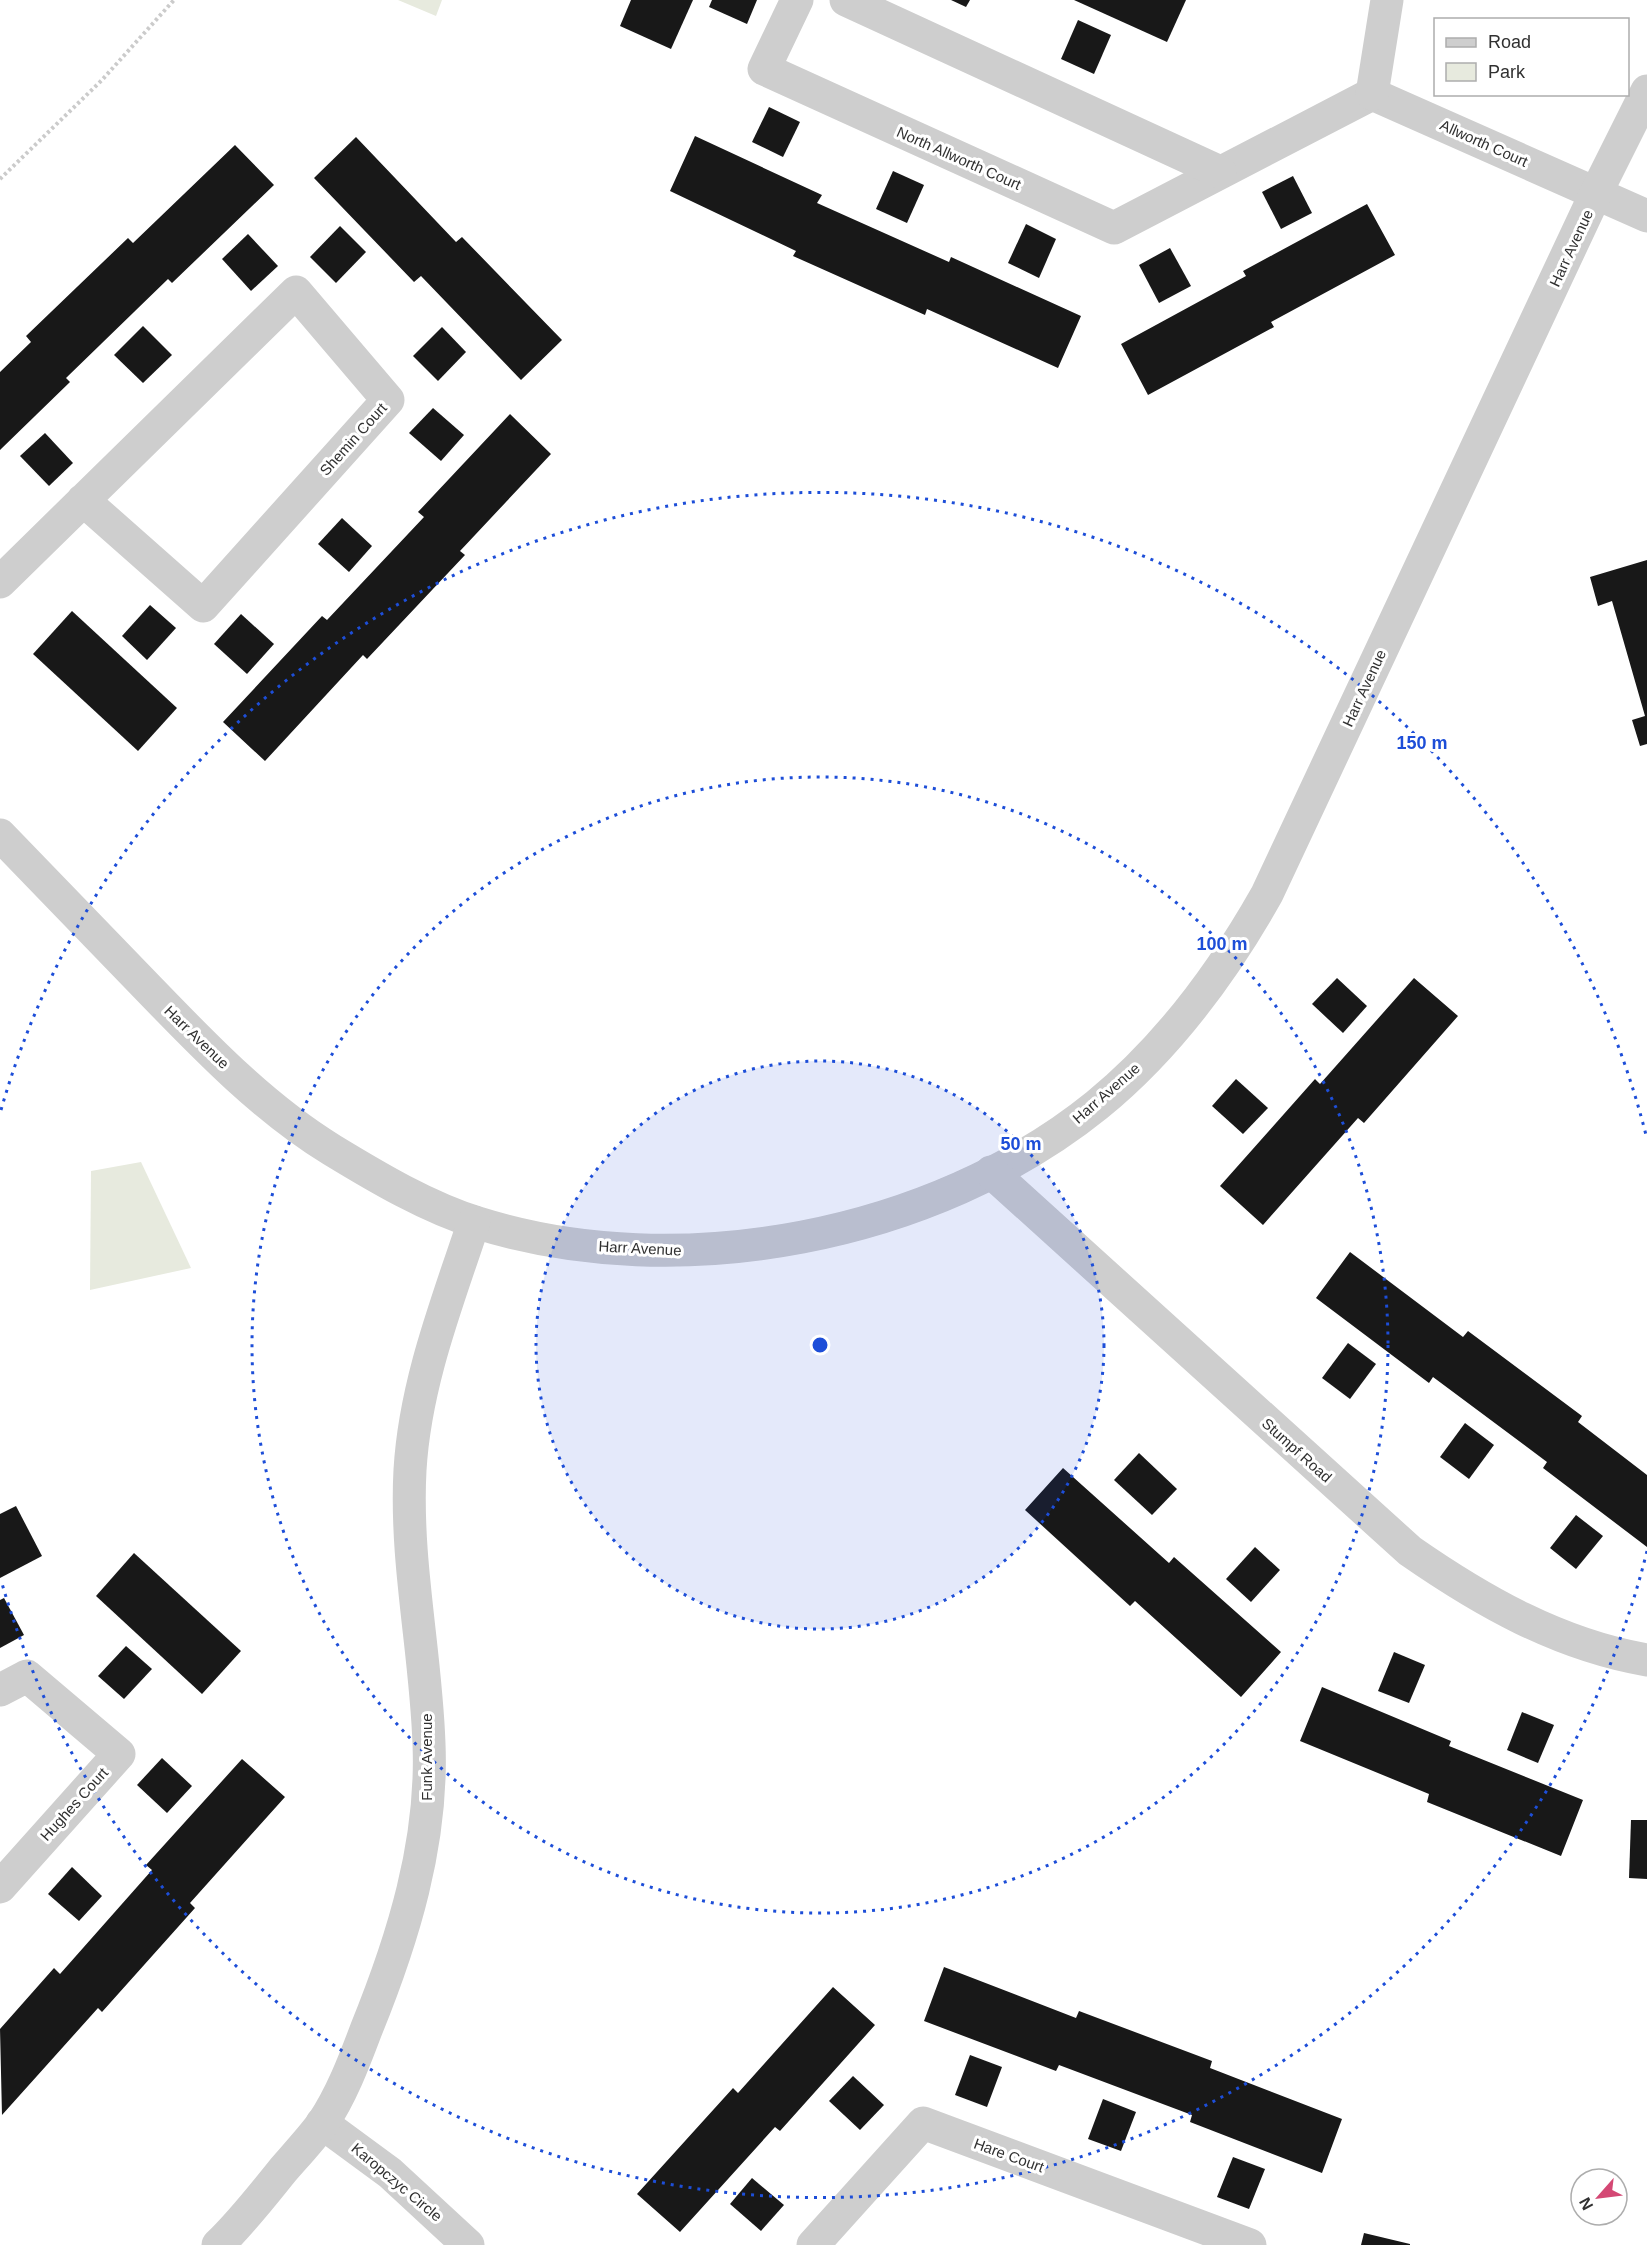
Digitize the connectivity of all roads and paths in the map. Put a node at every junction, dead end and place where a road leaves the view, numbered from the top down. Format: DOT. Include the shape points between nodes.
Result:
graph roads {
  1 [pos="174,0"];
  2 [pos="797,0"];
  3 [pos="846,0"];
  4 [pos="1387,0"];
  5 [pos="1647,91"];
  6 [pos="1372,94"];
  7 [pos="1220,172"];
  8 [pos="0,179"];
  9 [pos="1596,193"];
  10 [pos="1647,216"];
  11 [pos="83,500"];
  12 [pos="0,582"];
  13 [pos="0,835"];
  14 [pos="991,1172"];
  15 [pos="474,1222"];
  16 [pos="1647,1660"];
  17 [pos="0,1690"];
  18 [pos="0,1887"];
  19 [pos="322,2123"];
  20 [pos="219,2245"];
  21 [pos="468,2245"];
  22 [pos="813,2245"];
  23 [pos="1250,2245"];
  1 -- 8 [label="path" via="102,80"];
  2 -- 7 [label="street, North Allworth Court" via="764,69 1114,228"];
  3 -- 7 [label="street"];
  4 -- 6 [label="street"];
  5 -- 9 [label="street, Harr Avenue"];
  6 -- 7 [label="street, North Allworth Court"];
  6 -- 9 [label="street, Allworth Court"];
  9 -- 10 [label="street, Allworth Court"];
  9 -- 14 [label="street, Harr Avenue" via="1272,884 1242,939 1203,993 1098,1105 1050,1139"];
  11 -- 11 [label="street, Shemin Court" via="296,292 388,400 203,606"];
  11 -- 12 [label="street, Shemin Court"];
  13 -- 15 [label="street, Harr Avenue" via="189,1031 285,1116 385,1181"];
  14 -- 15 [label="street, Harr Avenue" via="902,1209 826,1233 722,1247 643,1250 594,1246"];
  14 -- 16 [label="street, Stumpf Road" via="1410,1551 1485,1601 1532,1624"];
  15 -- 19 [label="street, Funk Avenue" via="421,1392 410,1470 414,1578 429,1746 425,1827 401,1935 352,2067"];
  17 -- 18 [label="street, Hughes Court" via="27,1676 119,1754"];
  19 -- 20 [label="street, Funk Avenue"];
  19 -- 21 [label="street, Karopczyc Circle" via="390,2173"];
  22 -- 23 [label="street, Hare Court" via="923,2123"];
}
